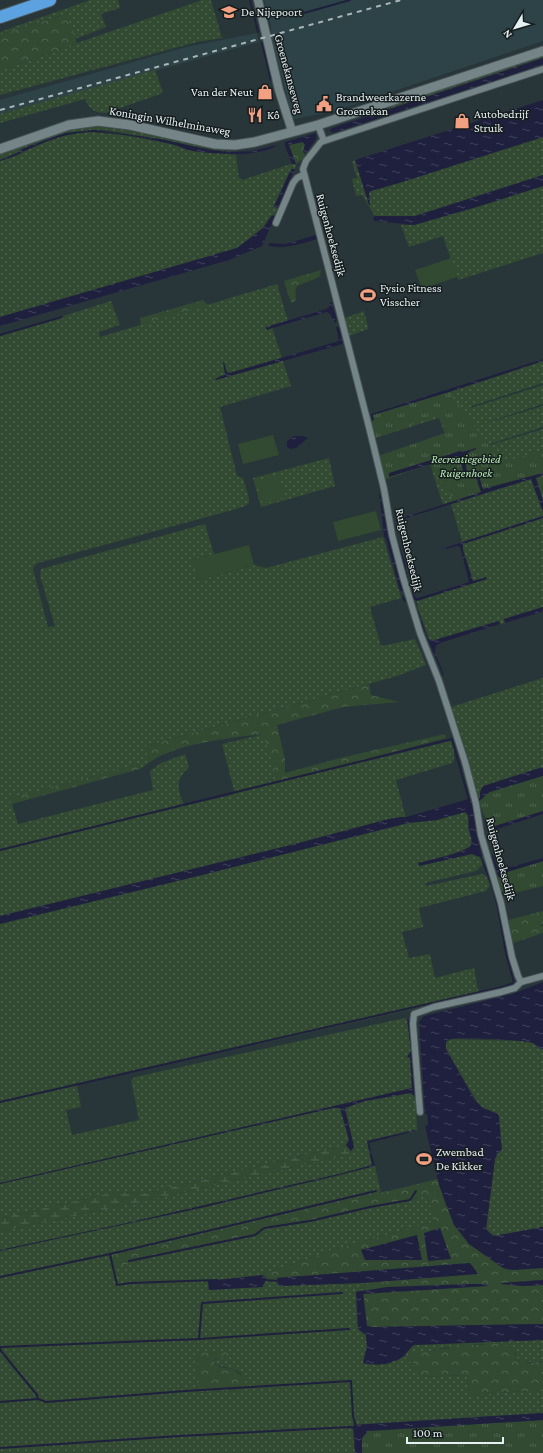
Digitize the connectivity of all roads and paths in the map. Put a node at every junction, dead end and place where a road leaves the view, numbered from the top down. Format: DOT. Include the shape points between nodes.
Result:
graph roads {
  1 [pos="50,0"];
  2 [pos="258,0"];
  3 [pos="0,17"];
  4 [pos="543,51"];
  5 [pos="543,69"];
  6 [pos="318,125"];
  7 [pos="292,131"];
  8 [pos="324,141"];
  9 [pos="0,149"];
  10 [pos="304,175"];
  11 [pos="276,224"];
  12 [pos="543,976"];
  13 [pos="521,982"];
  14 [pos="420,1112"];
  1 -- 3 [label="highway"];
  2 -- 7 [label="street, Groenekanseweg"];
  4 -- 6 [label="main road, Koningin Wilhelminaweg"];
  5 -- 8 [label="street"];
  6 -- 7 [label="main road, Koningin Wilhelminaweg"];
  6 -- 8 [label="street"];
  7 -- 9 [label="main road, Koningin Wilhelminaweg" via="255,142 234,145 215,144 130,125 98,121 69,125"];
  8 -- 10 [label="street" via="306,161"];
  10 -- 11 [label="street" via="293,183"];
  10 -- 13 [label="street, Ruigenhoeksedijk" via="369,427 403,577 420,633 444,695 476,801 480,835 496,883 512,957"];
  12 -- 13 [label="street"];
  13 -- 14 [label="street" via="515,988 414,1014"];
}
